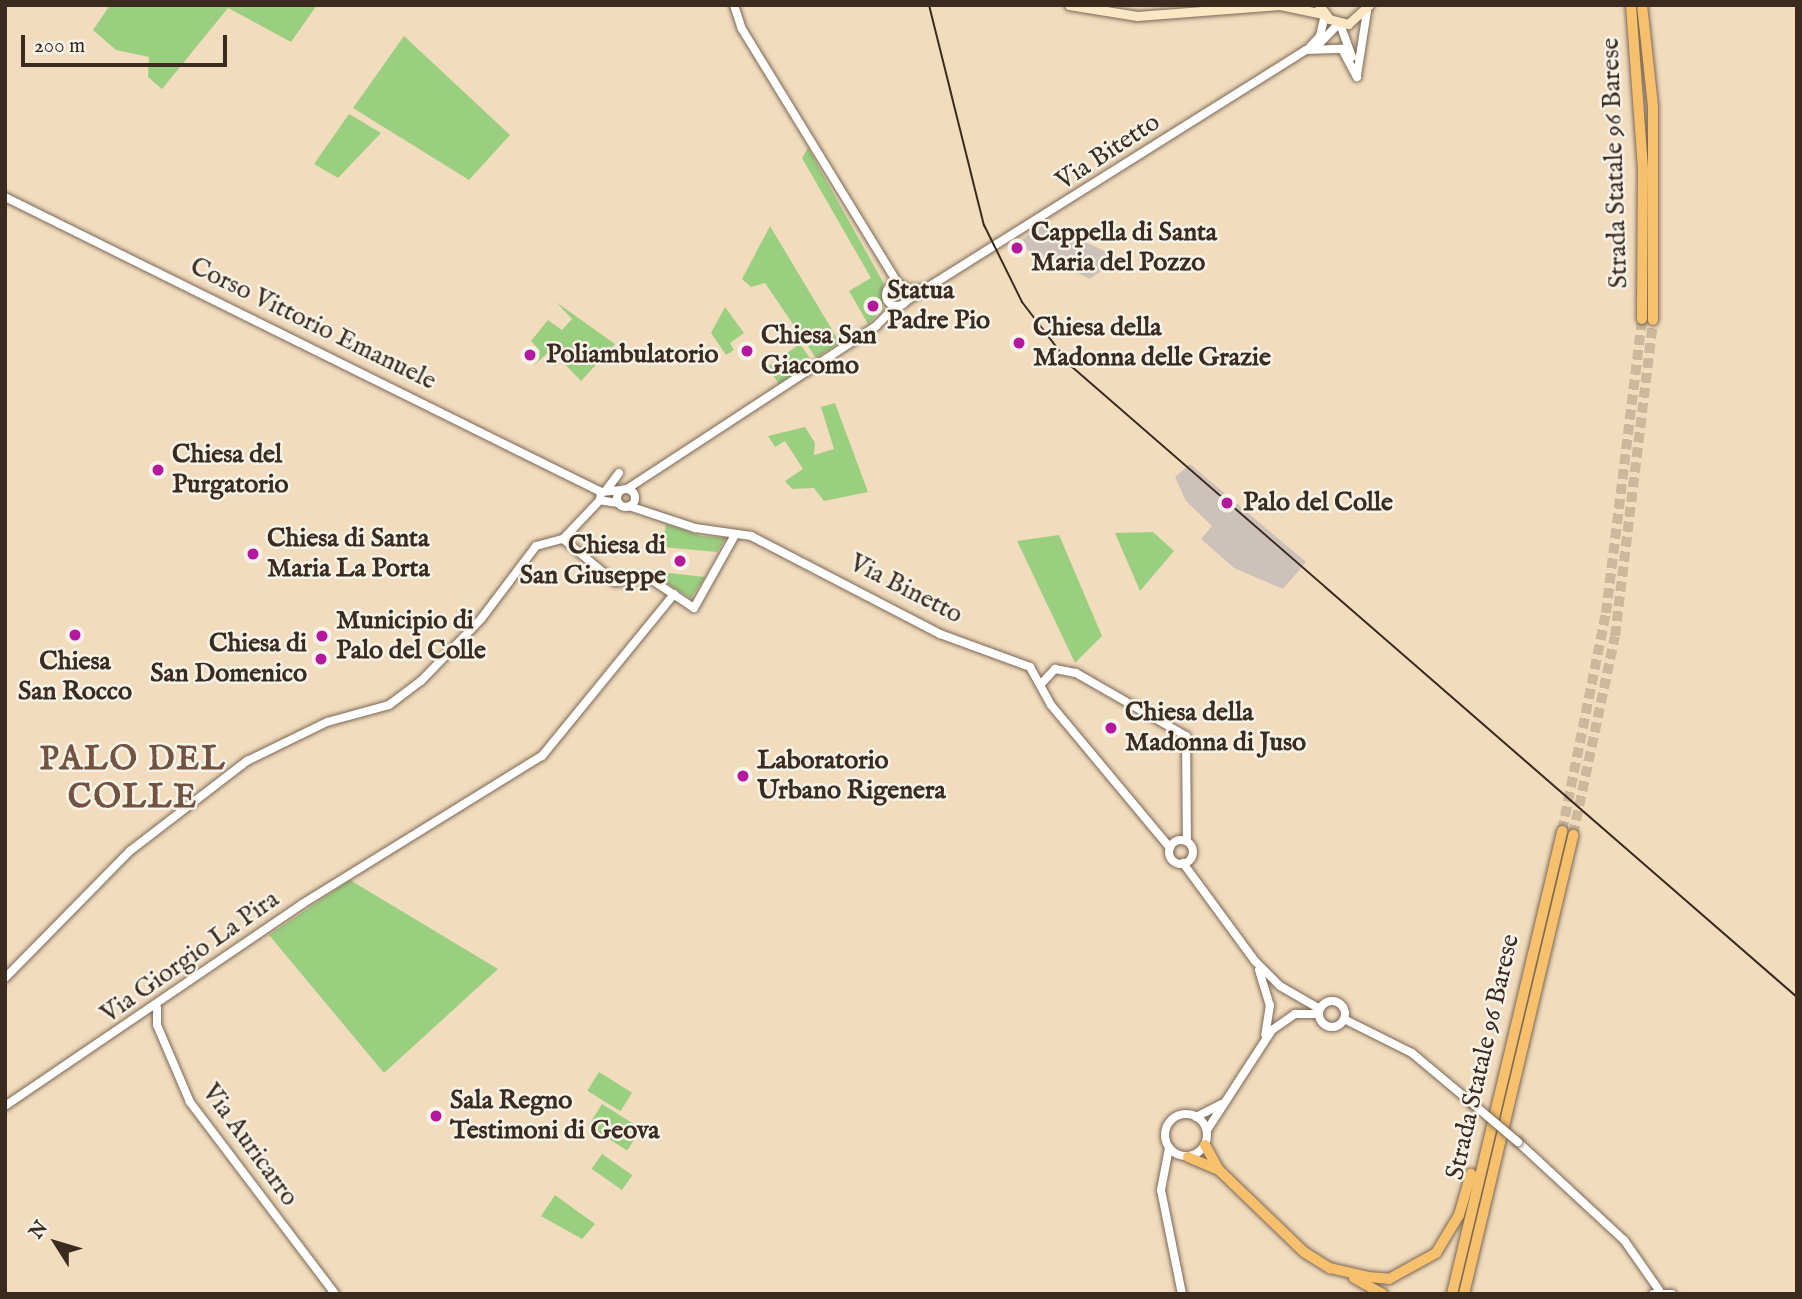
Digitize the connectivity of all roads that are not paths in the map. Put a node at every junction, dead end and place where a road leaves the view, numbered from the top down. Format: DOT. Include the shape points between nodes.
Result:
graph roads {
  1 [pos="734,5"];
  2 [pos="1069,5"];
  3 [pos="1631,5"];
  4 [pos="1642,5"];
  5 [pos="1303,6"];
  6 [pos="1370,7"];
  7 [pos="1322,11"];
  8 [pos="1339,24"];
  9 [pos="1317,46"];
  10 [pos="1306,50"];
  11 [pos="1353,62"];
  12 [pos="5,197"];
  13 [pos="885,272"];
  14 [pos="902,286"];
  15 [pos="888,288"];
  16 [pos="933,289"];
  17 [pos="906,301"];
  18 [pos="892,304"];
  19 [pos="638,482"];
  20 [pos="624,489"];
  21 [pos="602,494"];
  22 [pos="635,497"];
  23 [pos="618,503"];
  24 [pos="629,506"];
  25 [pos="645,509"];
  26 [pos="735,535"];
  27 [pos="563,539"];
  28 [pos="674,594"];
  29 [pos="1041,684"];
  30 [pos="1187,841"];
  31 [pos="1170,848"];
  32 [pos="1183,863"];
  33 [pos="1255,961"];
  34 [pos="5,978"];
  35 [pos="157,1008"];
  36 [pos="1319,1011"];
  37 [pos="1344,1019"];
  38 [pos="1261,1046"];
  39 [pos="1232,1095"];
  40 [pos="1492,1104"];
  41 [pos="5,1107"];
  42 [pos="1196,1117"];
  43 [pos="1207,1130"];
  44 [pos="1205,1145"];
  45 [pos="1169,1148"];
  46 [pos="1185,1156"];
  47 [pos="1167,1170"];
  48 [pos="1219,1170"];
  49 [pos="1346,1273"];
  50 [pos="1656,1292"];
  51 [pos="335,1294"];
  52 [pos="1182,1294"];
  53 [pos="1383,1294"];
  54 [pos="1452,1294"];
  55 [pos="1464,1294"];
  56 [pos="1672,1294"];
  1 -- 13 [label="street"];
  2 -- 5 [label="main road" via="1161,16"];
  3 -- 4 [label="highway, Strada Statale 96 Barese" via="1648,319 1653,107"];
  5 -- 7 [label="main road"];
  6 -- 8 [label="main road"];
  6 -- 11 [label="street" via="1357,78"];
  7 -- 8 [label="main road"];
  7 -- 10 [label="street" via="1320,36"];
  8 -- 9 [label="street"];
  8 -- 11 [label="street"];
  9 -- 10 [label="street"];
  9 -- 11 [label="street" via="1342,49"];
  10 -- 16 [label="street, Via Bitetto"];
  12 -- 21 [label="street, Corso Vittorio Emanuele"];
  13 -- 14 [label="street"];
  13 -- 15 [label="street"];
  14 -- 15 [label="street"];
  14 -- 16 [label="street"];
  14 -- 17 [label="street"];
  15 -- 18 [label="street"];
  16 -- 17 [label="street, Via Bitetto"];
  17 -- 18 [label="street, Via Bitetto"];
  18 -- 19 [label="street" via="876,326"];
  19 -- 20 [label="street"];
  19 -- 22 [label="street"];
  20 -- 21 [label="street"];
  20 -- 21 [label="street" via="619,473"];
  20 -- 22 [label="street"];
  20 -- 23 [label="street"];
  21 -- 23 [label="street, Via Binetto"];
  21 -- 27 [label="street"];
  22 -- 24 [label="street"];
  22 -- 25 [label="street"];
  23 -- 24 [label="street, Via Binetto"];
  24 -- 25 [label="street, Via Binetto"];
  25 -- 26 [label="street, Via Binetto" via="695,528"];
  26 -- 28 [label="street" via="694,608"];
  26 -- 29 [label="street, Via Binetto" via="786,552 940,634 1030,667"];
  27 -- 28 [label="street" via="615,582 649,578"];
  27 -- 34 [label="street" via="536,546 481,619 421,681 379,709 327,722 247,761 130,850"];
  28 -- 35 [label="street, Via Giorgio La Pira" via="542,756 302,904"];
  29 -- 30 [label="street" via="1055,669 1076,673 1186,736"];
  29 -- 31 [label="street, Via Binetto" via="1070,729"];
  30 -- 31 [label="street"];
  30 -- 32 [label="street" via="1193,853"];
  31 -- 32 [label="street, Via Binetto" via="1174,861"];
  32 -- 33 [label="street"];
  33 -- 36 [label="street" via="1280,986"];
  33 -- 38 [label="street" via="1270,1005"];
  35 -- 41 [label="street, Via Giorgio La Pira"];
  35 -- 51 [label="street, Via Auricarro" via="162,1037 190,1102"];
  36 -- 37 [label="street" via="1329,1026"];
  36 -- 37 [label="street" via="1337,1002"];
  36 -- 38 [label="street" via="1305,1011 1282,1021"];
  37 -- 50 [label="street, bridge" via="1412,1054 1518,1142 1624,1240"];
  38 -- 39 [label="street"];
  39 -- 42 [label="street"];
  39 -- 43 [label="street"];
  40 -- 49 [label="highway" via="1458,1215 1436,1253 1389,1279"];
  40 -- 54 [label="highway, Strada Statale 96 Barese"];
  40 -- 55 [label="highway, Strada Statale 96 Barese" via="1568,833"];
  42 -- 43 [label="street"];
  42 -- 45 [label="street" via="1172,1119 1165,1131"];
  43 -- 44 [label="street"];
  44 -- 46 [label="street"];
  44 -- 48 [label="highway"];
  45 -- 46 [label="street"];
  45 -- 47 [label="street"];
  46 -- 47 [label="street"];
  46 -- 48 [label="highway"];
  47 -- 52 [label="street" via="1163,1211"];
  48 -- 49 [label="highway" via="1304,1252"];
  49 -- 53 [label="highway"];
  50 -- 56 [label="street"];
}
